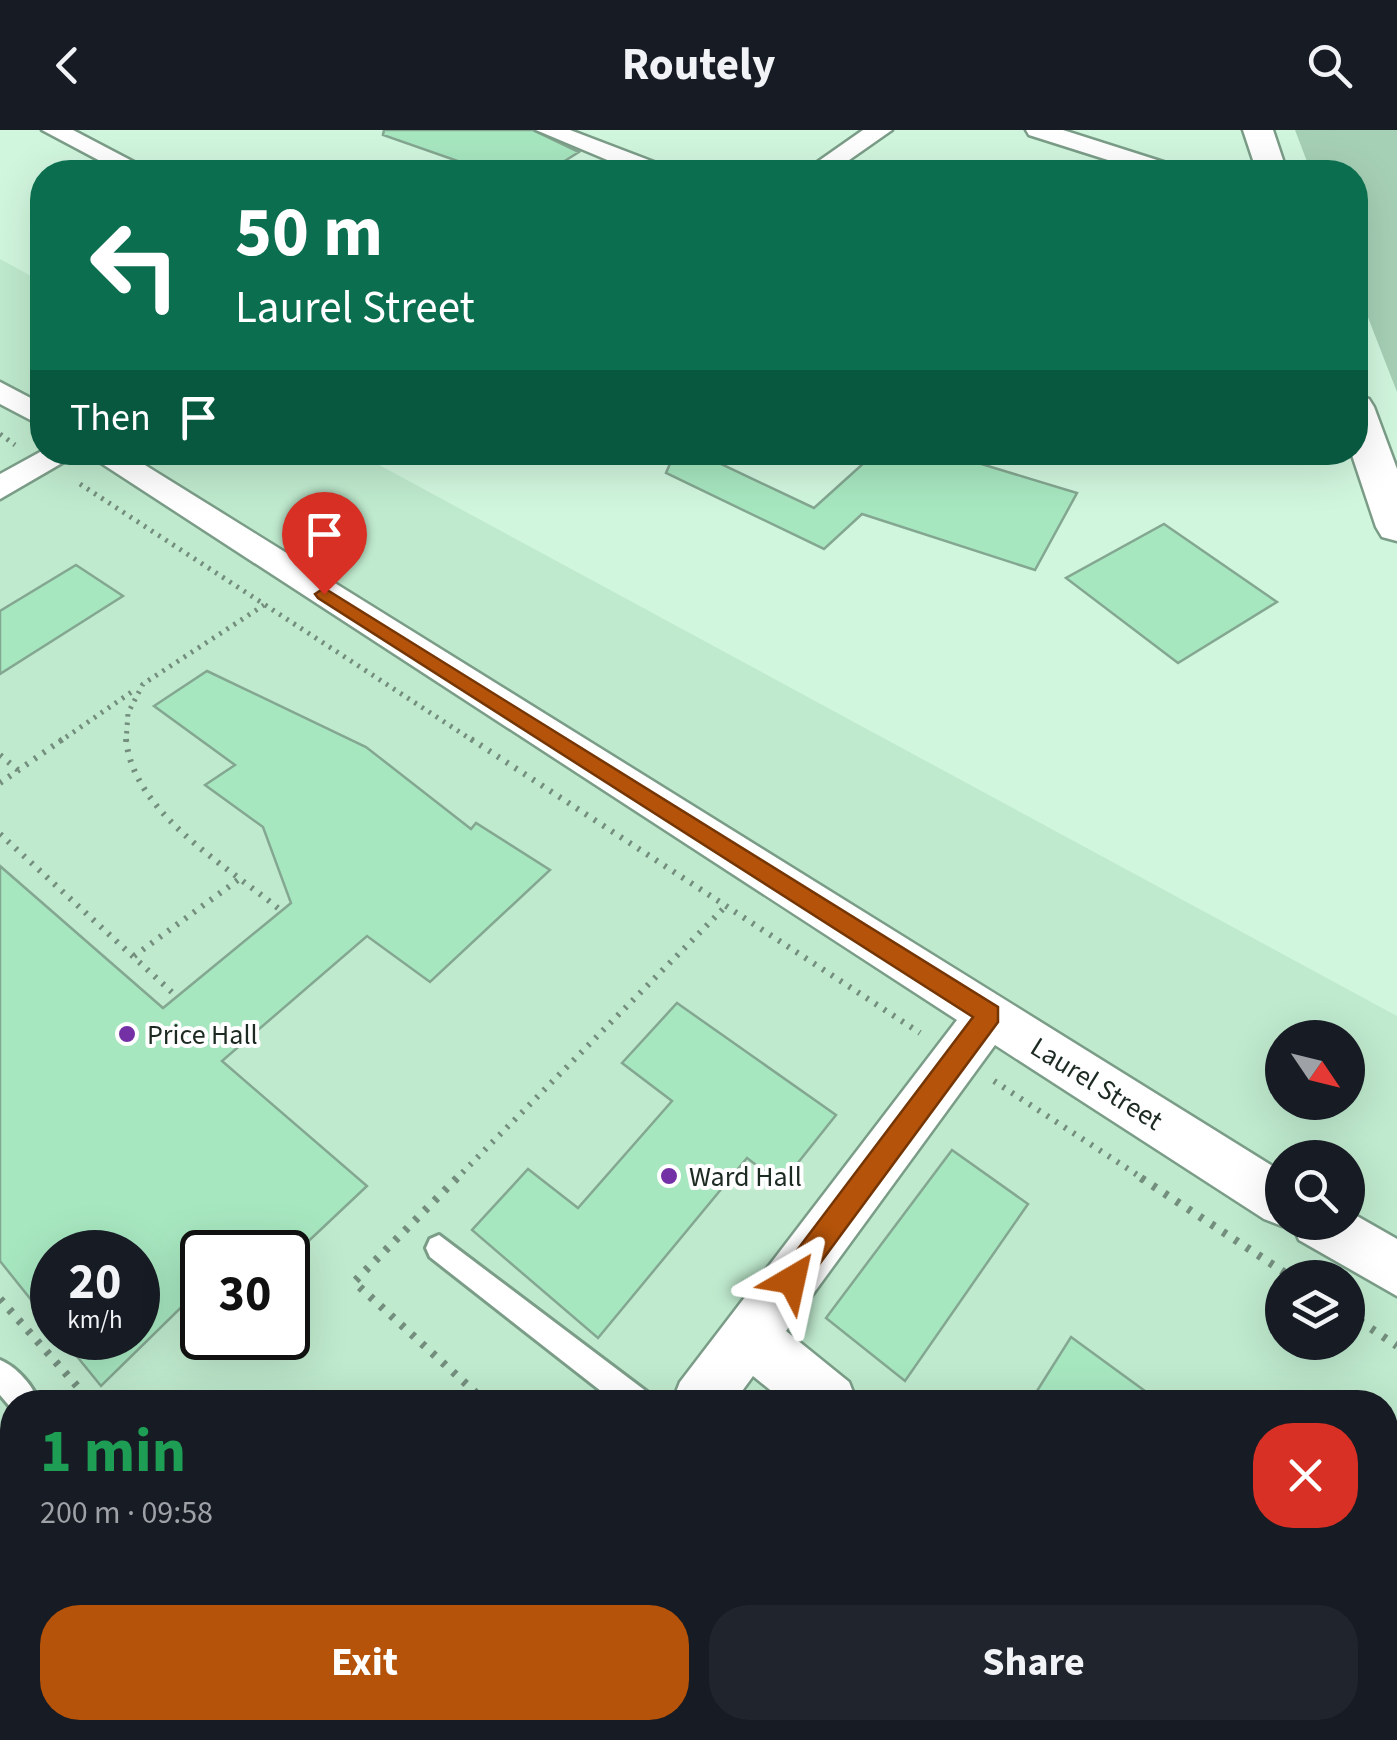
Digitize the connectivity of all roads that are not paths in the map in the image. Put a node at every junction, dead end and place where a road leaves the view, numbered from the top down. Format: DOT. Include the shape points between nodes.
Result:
graph roads {
  1 [pos="54,130"];
  2 [pos="548,130"];
  3 [pos="880,130"];
  4 [pos="1038,130"];
  5 [pos="1258,130"];
  6 [pos="115,160"];
  7 [pos="627,160"];
  8 [pos="833,160"];
  9 [pos="1132,160"];
  10 [pos="1268,160"];
  11 [pos="0,390"];
  12 [pos="30,409"];
  13 [pos="1375,455"];
  14 [pos="42,465"];
  15 [pos="90,468"];
  16 [pos="0,488"];
  17 [pos="1397,526"];
  18 [pos="989,1014"];
  19 [pos="1265,1190"];
  20 [pos="1348,1240"];
  21 [pos="439,1248"];
  22 [pos="1397,1269"];
  23 [pos="750,1336"];
  24 [pos="622,1390"];
  25 [pos="709,1390"];
  26 [pos="815,1390"];
  1 -- 6 [label="street"];
  2 -- 7 [label="street"];
  3 -- 8 [label="street"];
  4 -- 9 [label="street"];
  5 -- 10 [label="street"];
  11 -- 12 [label="street"];
  13 -- 17 [label="street"];
  14 -- 16 [label="street"];
  15 -- 18 [label="street, Laurel Street"];
  18 -- 19 [label="street, Laurel Street"];
  18 -- 23 [label="street"];
  20 -- 22 [label="street"];
  21 -- 24 [label="lane"];
  23 -- 25 [label="street"];
  23 -- 26 [label="street"];
}
